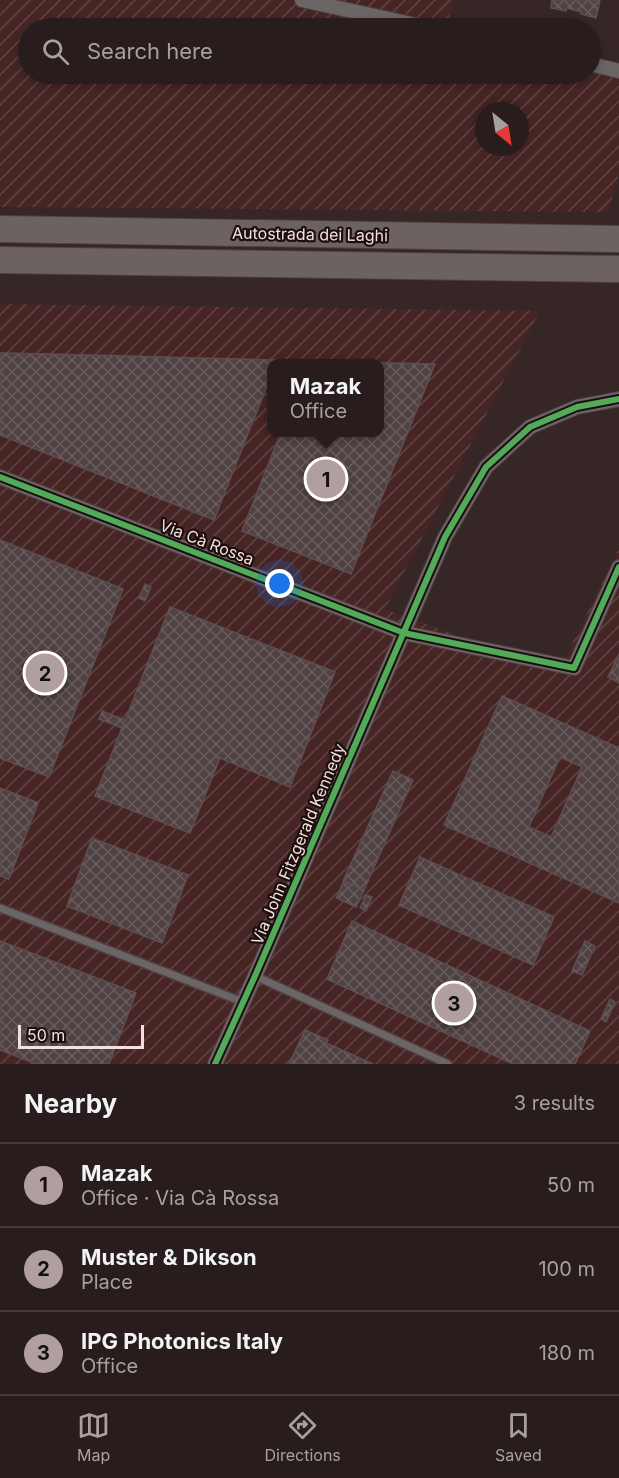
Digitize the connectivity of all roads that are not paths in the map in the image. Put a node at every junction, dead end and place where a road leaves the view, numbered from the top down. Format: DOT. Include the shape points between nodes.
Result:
graph roads {
  1 [pos="302,0"];
  2 [pos="384,18"];
  3 [pos="601,66"];
  4 [pos="619,71"];
  5 [pos="0,229"];
  6 [pos="619,239"];
  7 [pos="0,260"];
  8 [pos="619,269"];
  9 [pos="619,399"];
  10 [pos="0,477"];
  11 [pos="619,567"];
  12 [pos="404,633"];
  13 [pos="0,908"];
  14 [pos="255,976"];
  15 [pos="243,1002"];
  16 [pos="215,1064"];
  17 [pos="448,1064"];
  1 -- 2 [label="street"];
  3 -- 4 [label="street"];
  5 -- 6 [label="highway, Autostrada dei Laghi"];
  7 -- 8 [label="highway, Autostrada dei Laghi"];
  9 -- 12 [label="street, Via John Fitzgerald Kennedy" via="577,407 530,427 486,467 445,537"];
  10 -- 12 [label="street, Via Cà Rossa"];
  11 -- 12 [label="street" via="574,668"];
  12 -- 14 [label="street, Via John Fitzgerald Kennedy"];
  13 -- 15 [label="lane"];
  14 -- 15 [label="street, Via John Fitzgerald Kennedy"];
  14 -- 17 [label="lane"];
  15 -- 16 [label="street, Via John Fitzgerald Kennedy"];
}
